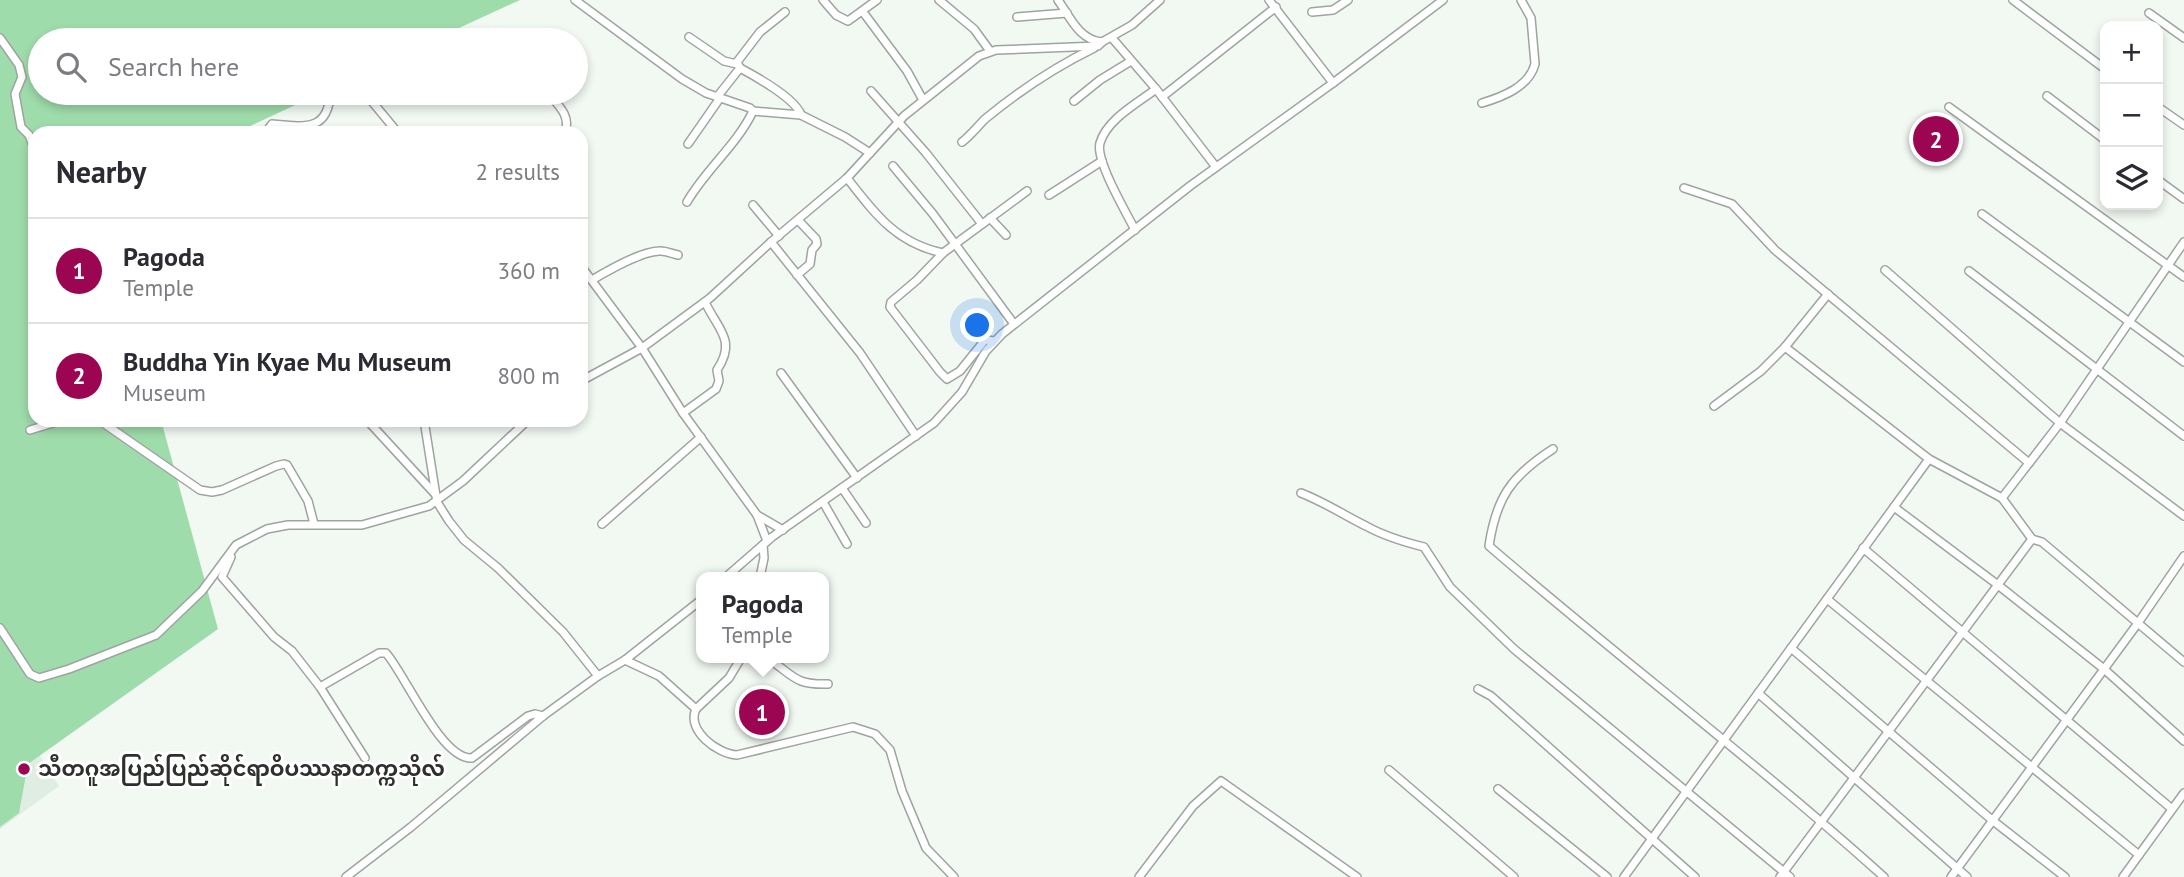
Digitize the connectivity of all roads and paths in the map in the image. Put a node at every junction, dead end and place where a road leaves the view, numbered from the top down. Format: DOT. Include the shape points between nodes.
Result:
graph roads {
  1 [pos="575,0"];
  2 [pos="823,0"];
  3 [pos="877,0"];
  4 [pos="939,0"];
  5 [pos="1058,0"];
  6 [pos="1160,0"];
  7 [pos="1269,0"];
  8 [pos="1348,0"];
  9 [pos="1443,0"];
  10 [pos="1521,0"];
  11 [pos="2013,0"];
  12 [pos="583,3"];
  13 [pos="1276,7"];
  14 [pos="785,12"];
  15 [pos="863,12"];
  16 [pos="1312,12"];
  17 [pos="1067,13"];
  18 [pos="2149,13"];
  19 [pos="1017,17"];
  20 [pos="689,37"];
  21 [pos="0,38"];
  22 [pos="1112,38"];
  23 [pos="2184,38"];
  24 [pos="1100,44"];
  25 [pos="990,51"];
  26 [pos="1131,61"];
  27 [pos="2100,65"];
  28 [pos="738,66"];
  29 [pos="1333,83"];
  30 [pos="1156,89"];
  31 [pos="871,91"];
  32 [pos="2047,96"];
  33 [pos="718,97"];
  34 [pos="1162,97"];
  35 [pos="923,100"];
  36 [pos="1074,101"];
  37 [pos="1482,103"];
  38 [pos="329,105"];
  39 [pos="375,105"];
  40 [pos="558,105"];
  41 [pos="1949,107"];
  42 [pos="2163,110"];
  43 [pos="753,111"];
  44 [pos="802,114"];
  45 [pos="899,122"];
  46 [pos="2184,125"];
  47 [pos="270,126"];
  48 [pos="291,126"];
  49 [pos="304,126"];
  50 [pos="392,126"];
  51 [pos="567,126"];
  52 [pos="28,134"];
  53 [pos="2100,136"];
  54 [pos="962,142"];
  55 [pos="688,144"];
  56 [pos="870,153"];
  57 [pos="1102,160"];
  58 [pos="893,166"];
  59 [pos="1216,167"];
  60 [pos="848,178"];
  61 [pos="2163,184"];
  62 [pos="1684,188"];
  63 [pos="1027,191"];
  64 [pos="1049,195"];
  65 [pos="2184,199"];
  66 [pos="687,202"];
  67 [pos="753,205"];
  68 [pos="1982,214"];
  69 [pos="990,218"];
  70 [pos="799,220"];
  71 [pos="982,224"];
  72 [pos="1135,230"];
  73 [pos="1006,235"];
  74 [pos="779,236"];
  75 [pos="771,242"];
  76 [pos="2184,242"];
  77 [pos="955,243"];
  78 [pos="943,253"];
  79 [pos="678,255"];
  80 [pos="2168,264"];
  81 [pos="1885,270"];
  82 [pos="1969,271"];
  83 [pos="797,275"];
  84 [pos="588,276"];
  85 [pos="2184,277"];
  86 [pos="592,280"];
  87 [pos="1828,294"];
  88 [pos="705,302"];
  89 [pos="2129,322"];
  90 [pos="1014,324"];
  91 [pos="995,341"];
  92 [pos="1785,346"];
  93 [pos="642,348"];
  94 [pos="2184,362"];
  95 [pos="2096,370"];
  96 [pos="781,373"];
  97 [pos="588,377"];
  98 [pos="1714,406"];
  99 [pos="683,413"];
  100 [pos="2060,423"];
  101 [pos="40,427"];
  102 [pos="109,427"];
  103 [pos="373,427"];
  104 [pos="425,427"];
  105 [pos="521,427"];
  106 [pos="30,430"];
  107 [pos="916,436"];
  108 [pos="2184,436"];
  109 [pos="701,437"];
  110 [pos="1553,449"];
  111 [pos="1929,458"];
  112 [pos="2029,463"];
  113 [pos="857,478"];
  114 [pos="842,488"];
  115 [pos="1301,493"];
  116 [pos="437,498"];
  117 [pos="2002,498"];
  118 [pos="823,502"];
  119 [pos="1894,507"];
  120 [pos="757,515"];
  121 [pos="2184,516"];
  122 [pos="866,523"];
  123 [pos="314,524"];
  124 [pos="602,524"];
  125 [pos="783,530"];
  126 [pos="2032,538"];
  127 [pos="765,543"];
  128 [pos="847,544"];
  129 [pos="236,545"];
  130 [pos="1863,548"];
  131 [pos="2184,556"];
  132 [pos="732,572"];
  133 [pos="761,572"];
  134 [pos="1998,585"];
  135 [pos="1827,599"];
  136 [pos="696,604"];
  137 [pos="2138,623"];
  138 [pos="0,628"];
  139 [pos="1964,631"];
  140 [pos="1791,648"];
  141 [pos="625,660"];
  142 [pos="737,663"];
  143 [pos="774,663"];
  144 [pos="2184,663"];
  145 [pos="2104,669"];
  146 [pos="598,676"];
  147 [pos="1926,681"];
  148 [pos="828,684"];
  149 [pos="320,687"];
  150 [pos="1478,689"];
  151 [pos="1758,693"];
  152 [pos="696,709"];
  153 [pos="543,716"];
  154 [pos="2066,721"];
  155 [pos="1888,732"];
  156 [pos="1723,741"];
  157 [pos="2184,741"];
  158 [pos="365,758"];
  159 [pos="2032,766"];
  160 [pos="1389,770"];
  161 [pos="1854,777"];
  162 [pos="1498,789"];
  163 [pos="1687,790"];
  164 [pos="2184,793"];
  165 [pos="2172,809"];
  166 [pos="1992,820"];
  167 [pos="1822,821"];
  168 [pos="1651,839"];
  169 [pos="2139,855"];
  170 [pos="1956,869"];
  171 [pos="1785,875"];
  172 [pos="346,877"];
  173 [pos="954,877"];
  174 [pos="1139,877"];
  175 [pos="1357,877"];
  176 [pos="1514,877"];
  177 [pos="1607,877"];
  178 [pos="1624,877"];
  179 [pos="1695,877"];
  180 [pos="1884,877"];
  181 [pos="1951,877"];
  182 [pos="1966,877"];
  183 [pos="2065,877"];
  184 [pos="2123,877"];
  1 -- 12 [label="street"];
  2 -- 15 [label="street" via="842,20"];
  3 -- 15 [label="street"];
  4 -- 25 [label="street" via="974,29"];
  5 -- 17 [label="street"];
  6 -- 22 [label="street"];
  7 -- 13 [label="street"];
  8 -- 16 [label="street" via="1333,10"];
  9 -- 29 [label="street"];
  10 -- 37 [label="street" via="1531,18 1533,70 1513,89"];
  11 -- 27 [label="street"];
  12 -- 33 [label="street" via="682,79"];
  13 -- 29 [label="street"];
  13 -- 34 [label="street"];
  14 -- 28 [label="street" via="748,45"];
  15 -- 35 [label="street"];
  17 -- 19 [label="street"];
  17 -- 24 [label="street" via="1080,33"];
  18 -- 23 [label="street"];
  20 -- 28 [label="street"];
  21 -- 52 [label="street" via="19,65 22,77 15,94 21,127"];
  22 -- 24 [label="street"];
  22 -- 26 [label="street"];
  24 -- 25 [label="street"];
  24 -- 54 [label="street" via="1033,82"];
  25 -- 35 [label="street"];
  26 -- 30 [label="street"];
  26 -- 36 [label="street"];
  28 -- 33 [label="street"];
  28 -- 44 [label="street" via="790,100"];
  29 -- 59 [label="street"];
  30 -- 34 [label="street"];
  30 -- 57 [label="street" via="1104,135 1099,145"];
  31 -- 45 [label="street"];
  32 -- 53 [label="street"];
  33 -- 43 [label="street"];
  33 -- 55 [label="street"];
  34 -- 59 [label="street"];
  35 -- 45 [label="street"];
  38 -- 49 [label="street" via="323,119"];
  39 -- 50 [label="street"];
  40 -- 51 [label="street"];
  41 -- 80 [label="street"];
  42 -- 46 [label="street"];
  43 -- 44 [label="street"];
  43 -- 66 [label="street"];
  44 -- 56 [label="street"];
  45 -- 56 [label="street"];
  45 -- 71 [label="street"];
  47 -- 48 [label="street"];
  56 -- 60 [label="street"];
  57 -- 64 [label="street"];
  57 -- 72 [label="street"];
  58 -- 77 [label="street"];
  59 -- 72 [label="street"];
  60 -- 70 [label="street"];
  60 -- 78 [label="street" via="891,229 905,240"];
  61 -- 65 [label="street"];
  62 -- 87 [label="street" via="1732,204 1775,250"];
  63 -- 69 [label="street"];
  67 -- 74 [label="street"];
  68 -- 89 [label="street"];
  69 -- 71 [label="street"];
  69 -- 73 [label="street"];
  70 -- 74 [label="street"];
  70 -- 83 [label="street" via="817,244 810,264"];
  71 -- 77 [label="street"];
  72 -- 90 [label="street"];
  74 -- 75 [label="street"];
  75 -- 83 [label="street"];
  75 -- 88 [label="street"];
  76 -- 80 [label="street"];
  77 -- 78 [label="street"];
  77 -- 90 [label="street"];
  78 -- 91 [label="street" via="890,307 947,379 960,371 985,340"];
  79 -- 86 [label="street" via="660,250 646,254"];
  80 -- 85 [label="street"];
  80 -- 89 [label="street"];
  81 -- 100 [label="street"];
  82 -- 95 [label="street"];
  83 -- 107 [label="street" via="860,353"];
  84 -- 86 [label="street"];
  86 -- 93 [label="street"];
  87 -- 92 [label="street"];
  87 -- 112 [label="street"];
  88 -- 93 [label="street"];
  88 -- 99 [label="street" via="726,342 726,357 717,370 718,386"];
  89 -- 94 [label="street"];
  89 -- 95 [label="street"];
  90 -- 91 [label="street"];
  91 -- 107 [label="street" via="962,392"];
  92 -- 98 [label="street" via="1761,371"];
  92 -- 111 [label="street"];
  93 -- 97 [label="street"];
  93 -- 99 [label="street"];
  95 -- 100 [label="street"];
  95 -- 108 [label="street"];
  96 -- 113 [label="street"];
  99 -- 109 [label="street"];
  100 -- 112 [label="street"];
  100 -- 121 [label="street"];
  101 -- 106 [label="street"];
  102 -- 123 [label="street" via="200,490 222,490 287,465 308,501"];
  103 -- 116 [label="street"];
  104 -- 116 [label="street"];
  105 -- 116 [label="street" via="463,481"];
  107 -- 113 [label="street"];
  109 -- 120 [label="street"];
  109 -- 124 [label="street"];
  110 -- 156 [label="street" via="1530,464 1502,496 1489,546"];
  111 -- 117 [label="street"];
  111 -- 119 [label="street"];
  112 -- 117 [label="street"];
  113 -- 114 [label="street"];
  114 -- 118 [label="street"];
  114 -- 122 [label="street"];
  115 -- 163 [label="street" via="1395,539 1424,547 1450,587 1514,649"];
  116 -- 123 [label="street" via="362,525"];
  116 -- 146 [label="street" via="464,540 562,632"];
  117 -- 126 [label="street"];
  118 -- 125 [label="street"];
  118 -- 128 [label="street"];
  119 -- 130 [label="street"];
  119 -- 134 [label="street"];
  120 -- 125 [label="street"];
  120 -- 127 [label="street"];
  123 -- 129 [label="street" via="267,529"];
  125 -- 127 [label="street"];
  126 -- 134 [label="street"];
  126 -- 137 [label="street"];
  127 -- 132 [label="street"];
  127 -- 133 [label="street"];
  129 -- 138 [label="street" via="202,591 156,635 69,669 39,678 30,674"];
  129 -- 149 [label="street" via="222,577"];
  130 -- 135 [label="street"];
  130 -- 139 [label="street"];
  131 -- 137 [label="street"];
  134 -- 139 [label="street"];
  134 -- 145 [label="street"];
  135 -- 140 [label="street"];
  135 -- 147 [label="street"];
  136 -- 141 [label="street"];
  137 -- 144 [label="street"];
  137 -- 145 [label="street"];
  139 -- 147 [label="street"];
  139 -- 154 [label="street"];
  140 -- 151 [label="street"];
  140 -- 155 [label="street"];
  141 -- 146 [label="street"];
  141 -- 152 [label="street" via="659,676"];
  142 -- 152 [label="street" via="729,678"];
  143 -- 148 [label="street" via="798,681"];
  145 -- 154 [label="street"];
  145 -- 157 [label="street"];
  146 -- 153 [label="street"];
  147 -- 155 [label="street"];
  147 -- 159 [label="street"];
  149 -- 153 [label="street" via="386,653 438,734 466,759 528,716"];
  149 -- 158 [label="street"];
  150 -- 168 [label="street"];
  151 -- 156 [label="street"];
  151 -- 161 [label="street"];
  152 -- 173 [label="street" via="695,726 729,754 853,727 875,734 890,750 926,848"];
  153 -- 172 [label="street"];
  154 -- 159 [label="street"];
  154 -- 165 [label="street"];
  155 -- 161 [label="street"];
  155 -- 166 [label="street"];
  156 -- 163 [label="street"];
  156 -- 167 [label="street"];
  159 -- 166 [label="street"];
  159 -- 169 [label="street"];
  160 -- 176 [label="street"];
  161 -- 167 [label="street"];
  161 -- 170 [label="street"];
  162 -- 177 [label="street"];
  163 -- 168 [label="street"];
  163 -- 171 [label="street"];
  164 -- 165 [label="street"];
  165 -- 169 [label="street"];
  166 -- 170 [label="street"];
  166 -- 183 [label="street"];
  167 -- 171 [label="street"];
  167 -- 180 [label="street"];
  168 -- 178 [label="street"];
  168 -- 179 [label="street"];
  169 -- 184 [label="street"];
  170 -- 181 [label="street"];
  170 -- 182 [label="street"];
  174 -- 175 [label="street" via="1193,806 1221,780"];
}
